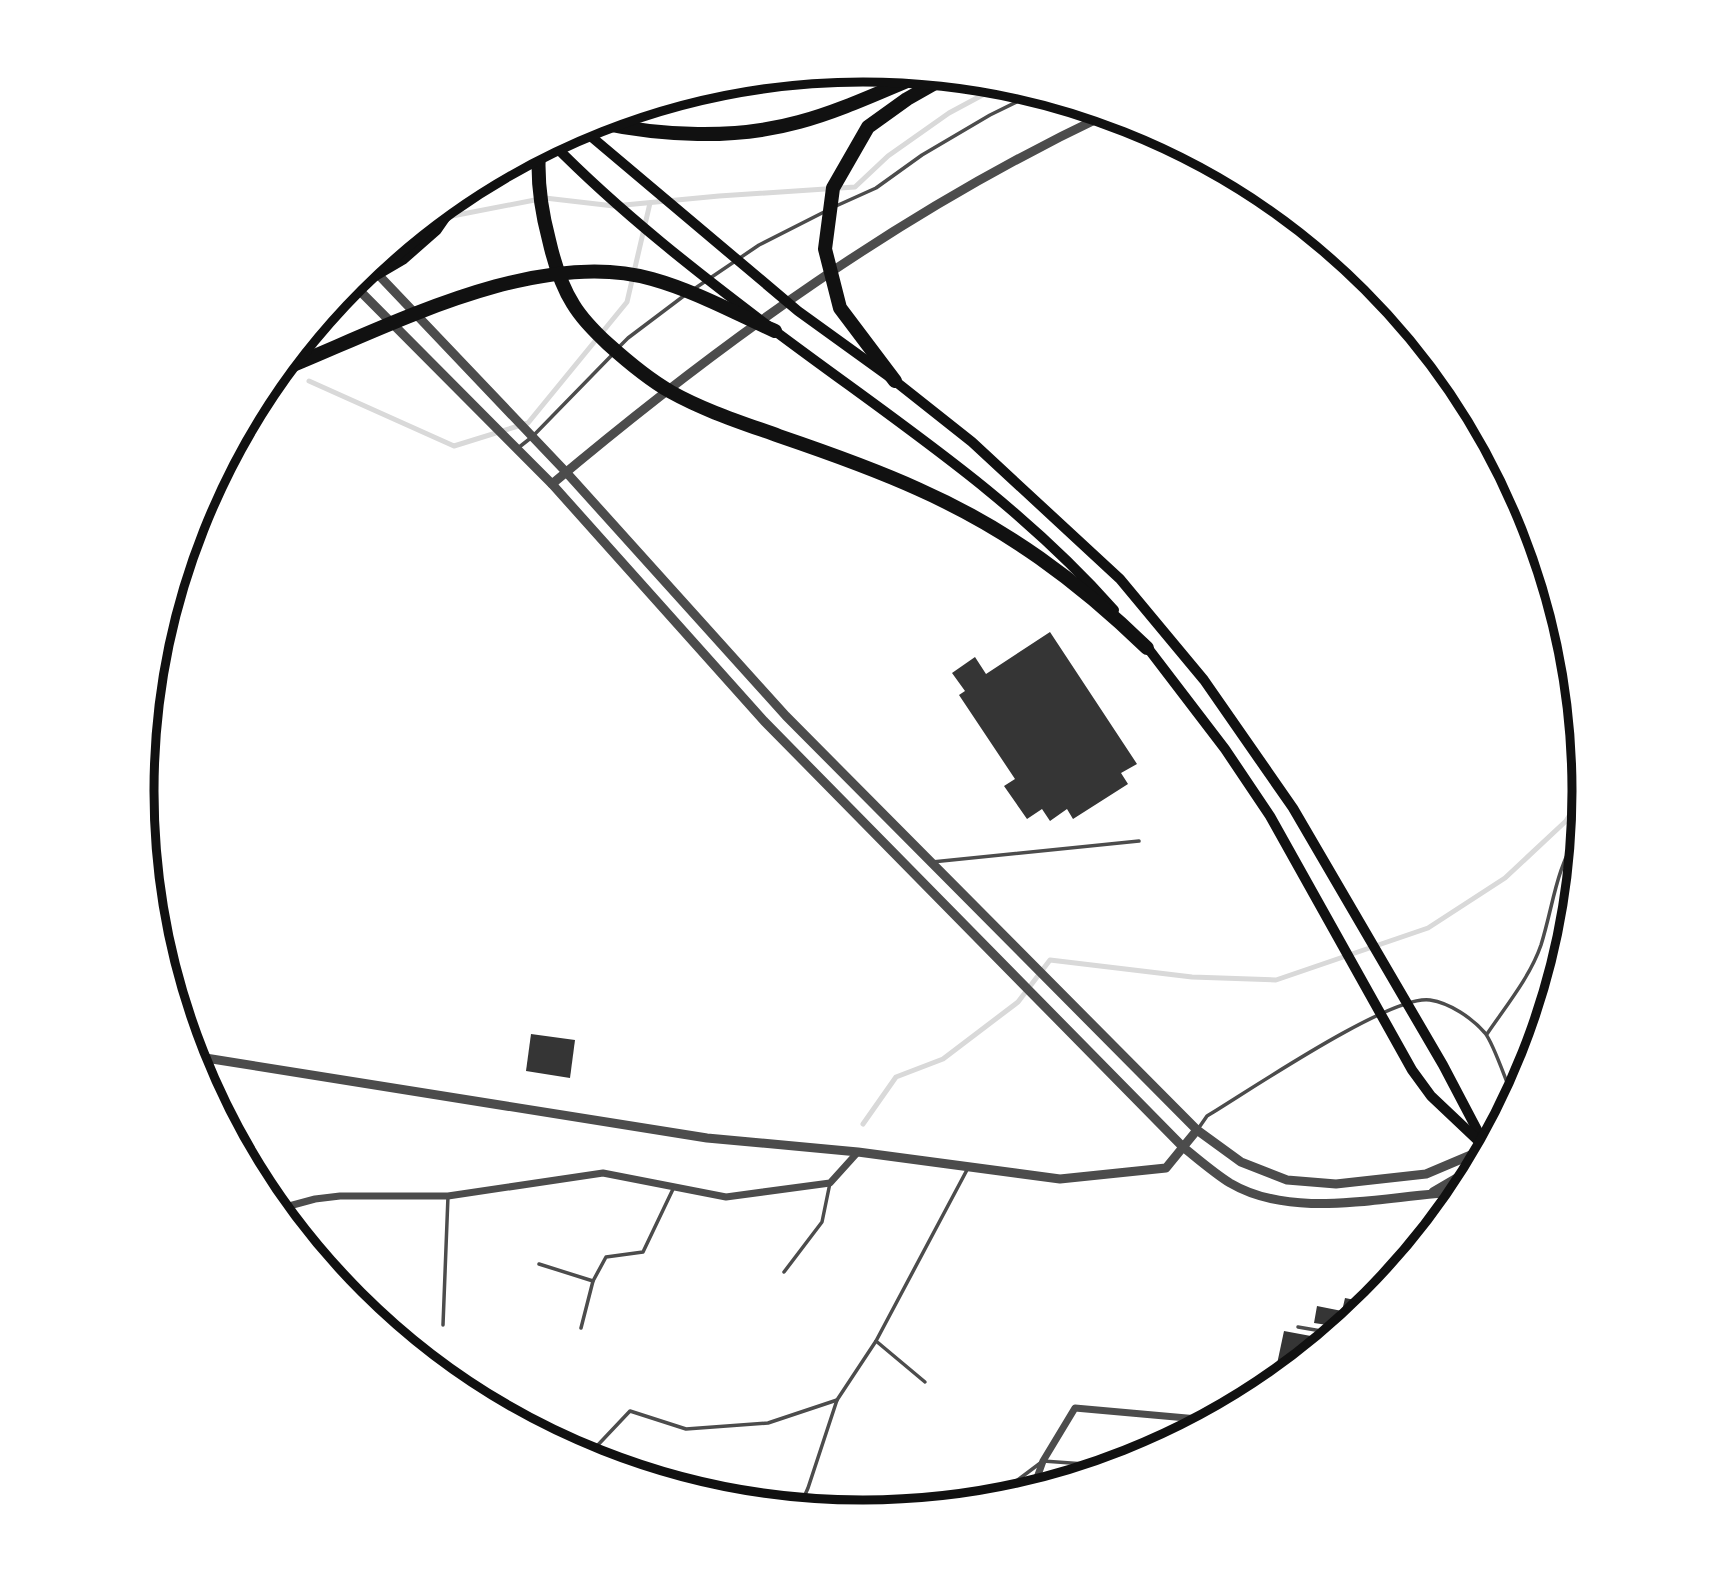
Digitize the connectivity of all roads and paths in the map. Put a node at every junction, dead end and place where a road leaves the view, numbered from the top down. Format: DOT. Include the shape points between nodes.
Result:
graph roads {
  1 [pos="899,84"];
  2 [pos="930,86"];
  3 [pos="1020,100"];
  4 [pos="1093,121"];
  5 [pos="617,127"];
  6 [pos="591,136"];
  7 [pos="559,151"];
  8 [pos="538,161"];
  9 [pos="438,225"];
  10 [pos="386,267"];
  11 [pos="378,275"];
  12 [pos="361,292"];
  13 [pos="775,331"];
  14 [pos="299,362"];
  15 [pos="895,381"];
  16 [pos="532,437"];
  17 [pos="517,449"];
  18 [pos="566,472"];
  19 [pos="552,484"];
  20 [pos="1147,648"];
  21 [pos="1139,841"];
  22 [pos="1569,851"];
  23 [pos="931,862"];
  24 [pos="1486,1035"];
  25 [pos="207,1058"];
  26 [pos="1508,1085"];
  27 [pos="1196,1130"];
  28 [pos="1480,1139"];
  29 [pos="1479,1142"];
  30 [pos="1183,1147"];
  31 [pos="858,1152"];
  32 [pos="1471,1154"];
  33 [pos="969,1166"];
  34 [pos="1456,1179"];
  35 [pos="830,1183"];
  36 [pos="674,1187"];
  37 [pos="1432,1193"];
  38 [pos="1447,1193"];
  39 [pos="448,1196"];
  40 [pos="289,1206"];
  41 [pos="539,1264"];
  42 [pos="784,1272"];
  43 [pos="593,1281"];
  44 [pos="443,1325"];
  45 [pos="581,1328"];
  46 [pos="1298,1328"];
  47 [pos="1321,1331"];
  48 [pos="876,1341"];
  49 [pos="925,1381"];
  50 [pos="837,1400"];
  51 [pos="1192,1418"];
  52 [pos="596,1447"];
  53 [pos="1043,1461"];
  54 [pos="1085,1464"];
  55 [pos="1037,1478"];
  56 [pos="1013,1483"];
  57 [pos="803,1497"];
  1 -- 5 [label="highway" via="799,122 742,134"];
  2 -- 15 [label="highway" via="868,127 833,188 825,249 840,308"];
  3 -- 16 [label="lane" via="922,155 876,188 759,245 676,301 628,338"];
  4 -- 18 [label="street" via="993,171 815,282"];
  6 -- 15 [label="main road" via="798,310"];
  7 -- 13 [label="main road" via="645,230"];
  8 -- 20 [label="highway" via="544,222 561,279 573,305 594,331 632,366 671,392 725,417 858,463 985,522 1048,562"];
  9 -- 10 [label="highway"];
  11 -- 16 [label="street"];
  12 -- 17 [label="street"];
  13 -- 14 [label="highway" via="651,278 604,272 561,274 438,304"];
  13 -- 20 [label="main road" via="944,454 1021,517 1086,578"];
  15 -- 28 [label="main road" via="972,442 1119,579 1204,680 1293,808 1443,1065"];
  16 -- 17 [label="lane"];
  16 -- 18 [label="street"];
  17 -- 19 [label="street"];
  18 -- 19 [label="street"];
  18 -- 23 [label="street" via="786,716"];
  19 -- 30 [label="street" via="764,722"];
  20 -- 29 [label="main road" via="1225,748 1270,816 1412,1070 1430,1096"];
  21 -- 23 [label="lane"];
  22 -- 24 [label="lane" via="1540,947 1518,990"];
  23 -- 27 [label="street"];
  24 -- 26 [label="lane"];
  24 -- 27 [label="lane" via="1457,1010 1429,1000 1407,1004 1346,1031 1207,1116"];
  25 -- 31 [label="street" via="707,1138"];
  27 -- 30 [label="street"];
  27 -- 32 [label="street" via="1241,1162 1287,1180 1336,1184 1426,1174"];
  30 -- 33 [label="street" via="1166,1168 1060,1179"];
  30 -- 37 [label="street" via="1231,1183 1272,1199 1311,1204"];
  31 -- 33 [label="street"];
  31 -- 35 [label="street"];
  33 -- 48 [label="lane"];
  34 -- 37 [label="street"];
  35 -- 36 [label="street" via="726,1197"];
  35 -- 42 [label="lane" via="822,1222"];
  36 -- 39 [label="street" via="603,1173"];
  36 -- 43 [label="lane" via="643,1252 606,1257"];
  37 -- 38 [label="street"];
  39 -- 40 [label="street" via="340,1196"];
  39 -- 44 [label="lane"];
  41 -- 43 [label="lane"];
  43 -- 45 [label="lane"];
  46 -- 47 [label="lane"];
  48 -- 49 [label="lane"];
  48 -- 50 [label="lane"];
  50 -- 52 [label="lane" via="768,1423 686,1429 630,1412"];
  50 -- 57 [label="lane"];
  51 -- 53 [label="street" via="1075,1408"];
  53 -- 54 [label="lane"];
  53 -- 55 [label="street"];
  53 -- 56 [label="lane"];
}
